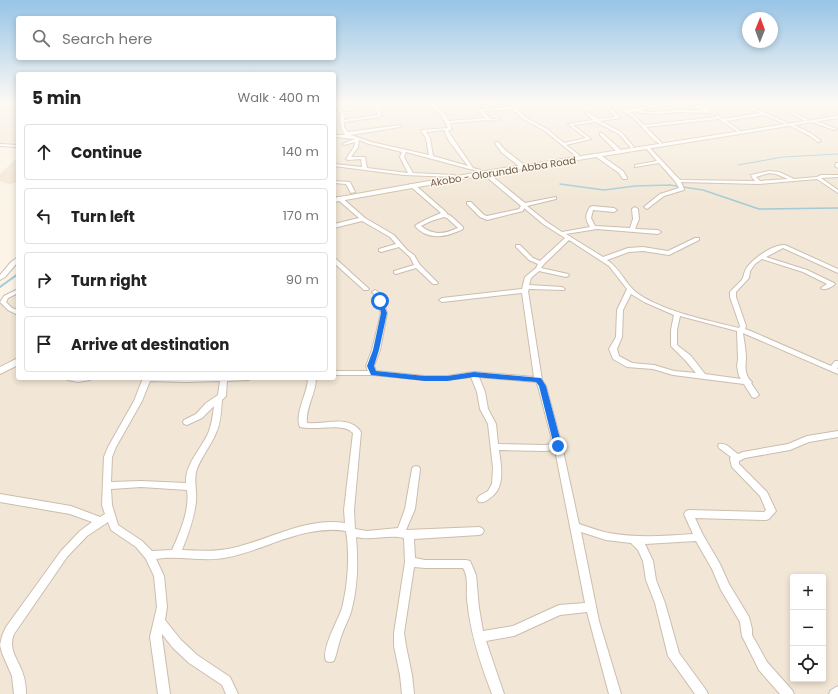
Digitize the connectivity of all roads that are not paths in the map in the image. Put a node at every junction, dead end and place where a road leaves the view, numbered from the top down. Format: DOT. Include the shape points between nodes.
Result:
graph roads {
  1 [pos="347,135"];
  2 [pos="426,135"];
  3 [pos="448,135"];
  4 [pos="553,135"];
  5 [pos="584,135"];
  6 [pos="602,135"];
  7 [pos="622,135"];
  8 [pos="652,135"];
  9 [pos="709,135"];
  10 [pos="718,135"];
  11 [pos="812,135"];
  12 [pos="358,140"];
  13 [pos="819,141"];
  14 [pos="497,143"];
  15 [pos="660,143"];
  16 [pos="344,144"];
  17 [pos="563,144"];
  18 [pos="0,145"];
  19 [pos="16,146"];
  20 [pos="632,147"];
  21 [pos="647,147"];
  22 [pos="618,150"];
  23 [pos="404,151"];
  24 [pos="597,155"];
  25 [pos="431,156"];
  26 [pos="577,156"];
  27 [pos="555,161"];
  28 [pos="660,162"];
  29 [pos="838,164"];
  30 [pos="336,165"];
  31 [pos="521,165"];
  32 [pos="637,166"];
  33 [pos="838,167"];
  34 [pos="471,168"];
  35 [pos="365,169"];
  36 [pos="482,172"];
  37 [pos="411,174"];
  38 [pos="454,176"];
  39 [pos="838,176"];
  40 [pos="625,178"];
  41 [pos="818,178"];
  42 [pos="677,180"];
  43 [pos="794,180"];
  44 [pos="336,182"];
  45 [pos="758,183"];
  46 [pos="412,185"];
  47 [pos="353,192"];
  48 [pos="838,192"];
  49 [pos="336,198"];
  50 [pos="554,198"];
  51 [pos="470,203"];
  52 [pos="524,205"];
  53 [pos="647,207"];
  54 [pos="635,209"];
  55 [pos="614,210"];
  56 [pos="444,215"];
  57 [pos="363,219"];
  58 [pos="336,226"];
  59 [pos="593,227"];
  60 [pos="632,230"];
  61 [pos="658,232"];
  62 [pos="566,235"];
  63 [pos="697,239"];
  64 [pos="400,245"];
  65 [pos="518,246"];
  66 [pos="381,250"];
  67 [pos="761,257"];
  68 [pos="16,259"];
  69 [pos="603,259"];
  70 [pos="336,262"];
  71 [pos="417,266"];
  72 [pos="539,266"];
  73 [pos="838,270"];
  74 [pos="396,272"];
  75 [pos="566,275"];
  76 [pos="0,278"];
  77 [pos="435,283"];
  78 [pos="835,283"];
  79 [pos="824,288"];
  80 [pos="366,289"];
  81 [pos="526,289"];
  82 [pos="562,289"];
  83 [pos="630,290"];
  84 [pos="16,292"];
  85 [pos="375,292"];
  86 [pos="442,300"];
  87 [pos="1,302"];
  88 [pos="16,312"];
  89 [pos="677,314"];
  90 [pos="740,330"];
  91 [pos="16,362"];
  92 [pos="838,363"];
  93 [pos="16,367"];
  94 [pos="835,370"];
  95 [pos="0,371"];
  96 [pos="336,373"];
  97 [pos="373,373"];
  98 [pos="474,374"];
  99 [pos="0,376"];
  100 [pos="702,376"];
  101 [pos="146,380"];
  102 [pos="227,380"];
  103 [pos="312,380"];
  104 [pos="538,380"];
  105 [pos="748,382"];
  106 [pos="755,395"];
  107 [pos="218,399"];
  108 [pos="187,422"];
  109 [pos="838,434"];
  110 [pos="558,446"];
  111 [pos="722,446"];
  112 [pos="494,447"];
  113 [pos="737,458"];
  114 [pos="416,469"];
  115 [pos="107,486"];
  116 [pos="191,487"];
  117 [pos="0,498"];
  118 [pos="482,499"];
  119 [pos="110,516"];
  120 [pos="99,521"];
  121 [pos="575,528"];
  122 [pos="350,530"];
  123 [pos="479,531"];
  124 [pos="405,533"];
  125 [pos="699,537"];
  126 [pos="633,539"];
  127 [pos="175,554"];
  128 [pos="150,556"];
  129 [pos="410,562"];
  130 [pos="591,608"];
  131 [pos="159,621"];
  132 [pos="480,637"];
  133 [pos="330,657"];
  134 [pos="838,692"];
  135 [pos="20,694"];
  136 [pos="164,694"];
  137 [pos="232,694"];
  138 [pos="408,694"];
  139 [pos="498,694"];
  140 [pos="615,694"];
  141 [pos="702,694"];
  142 [pos="788,694"];
  143 [pos="835,694"];
  1 -- 12 [label="street"];
  2 -- 25 [label="street"];
  3 -- 34 [label="street"];
  4 -- 17 [label="street"];
  5 -- 17 [label="street" via="589,139"];
  6 -- 22 [label="street"];
  7 -- 20 [label="street"];
  8 -- 15 [label="street"];
  9 -- 15 [label="main road, Akobo - Olorunda Abba Road"];
  10 -- 21 [label="main road, Akobo - Olorunda Abba Road"];
  11 -- 13 [label="street"];
  12 -- 16 [label="street"];
  12 -- 23 [label="street"];
  12 -- 35 [label="street" via="348,159 363,158"];
  14 -- 31 [label="street"];
  15 -- 20 [label="main road, Akobo - Olorunda Abba Road"];
  17 -- 26 [label="street"];
  18 -- 19 [label="street"];
  20 -- 22 [label="main road, Akobo - Olorunda Abba Road"];
  21 -- 24 [label="main road, Akobo - Olorunda Abba Road"];
  21 -- 28 [label="street"];
  22 -- 26 [label="main road, Akobo - Olorunda Abba Road"];
  23 -- 25 [label="street"];
  23 -- 37 [label="street" via="402,157"];
  24 -- 27 [label="main road, Akobo - Olorunda Abba Road"];
  24 -- 40 [label="street" via="621,172"];
  25 -- 34 [label="street"];
  26 -- 27 [label="main road, Akobo - Olorunda Abba Road"];
  27 -- 31 [label="main road, Akobo - Olorunda Abba Road"];
  27 -- 36 [label="main road, Akobo - Olorunda Abba Road"];
  28 -- 32 [label="street"];
  28 -- 42 [label="street"];
  29 -- 33 [label="street"];
  30 -- 35 [label="street"];
  31 -- 36 [label="main road, Akobo - Olorunda Abba Road"];
  34 -- 36 [label="street"];
  35 -- 37 [label="street"];
  36 -- 38 [label="main road, Akobo - Olorunda Abba Road"];
  36 -- 46 [label="main road, Akobo - Olorunda Abba Road"];
  36 -- 52 [label="street"];
  37 -- 38 [label="street"];
  38 -- 47 [label="main road, Akobo - Olorunda Abba Road"];
  39 -- 41 [label="street"];
  41 -- 43 [label="street"];
  41 -- 48 [label="street"];
  42 -- 45 [label="street"];
  42 -- 53 [label="street" via="682,188 662,195"];
  43 -- 45 [label="street"];
  43 -- 45 [label="street" via="774,171 753,176"];
  44 -- 47 [label="street" via="348,182"];
  46 -- 49 [label="main road, Akobo - Olorunda Abba Road"];
  46 -- 56 [label="street" via="440,208"];
  47 -- 49 [label="main road, Akobo - Olorunda Abba Road"];
  49 -- 57 [label="street"];
  50 -- 52 [label="street"];
  51 -- 52 [label="street" via="487,218 516,212"];
  52 -- 62 [label="street" via="544,223"];
  54 -- 60 [label="street" via="636,218"];
  55 -- 59 [label="street" via="592,208 588,216"];
  56 -- 56 [label="street" via="429,220 418,226 428,234 434,235 461,228 450,217"];
  57 -- 58 [label="street"];
  57 -- 64 [label="street" via="387,232"];
  59 -- 60 [label="street"];
  59 -- 62 [label="street"];
  60 -- 61 [label="street"];
  62 -- 69 [label="street"];
  62 -- 72 [label="street"];
  63 -- 69 [label="street" via="669,253 643,249 628,250"];
  64 -- 66 [label="street"];
  64 -- 71 [label="street" via="412,256"];
  65 -- 72 [label="street"];
  67 -- 73 [label="street" via="783,246"];
  67 -- 78 [label="street"];
  67 -- 90 [label="street" via="749,267 746,278 733,292 743,326"];
  68 -- 76 [label="street" via="10,263"];
  69 -- 83 [label="street" via="616,269"];
  70 -- 80 [label="street"];
  71 -- 74 [label="street"];
  71 -- 77 [label="street"];
  72 -- 75 [label="street"];
  72 -- 81 [label="street" via="528,277"];
  78 -- 79 [label="street"];
  81 -- 82 [label="street"];
  81 -- 86 [label="street"];
  81 -- 104 [label="street"];
  83 -- 89 [label="street" via="655,306"];
  83 -- 100 [label="street" via="620,310 619,337 613,349 616,357 630,365"];
  84 -- 87 [label="street"];
  85 -- 97 [label="street" via="384,313 370,366"];
  87 -- 88 [label="street"];
  89 -- 90 [label="street"];
  89 -- 100 [label="street" via="674,346 688,358"];
  90 -- 94 [label="street" via="770,340"];
  90 -- 105 [label="street" via="741,366 743,376"];
  91 -- 95 [label="main road"];
  92 -- 94 [label="street"];
  93 -- 99 [label="main road"];
  96 -- 97 [label="street"];
  97 -- 98 [label="street" via="425,378"];
  98 -- 104 [label="street"];
  98 -- 112 [label="street" via="484,409 492,424"];
  100 -- 105 [label="street"];
  101 -- 115 [label="street" via="138,401 112,447 107,463"];
  102 -- 107 [label="street" via="222,396"];
  103 -- 122 [label="street" via="310,396 302,416 303,425 350,426 357,432 349,510"];
  104 -- 110 [label="street" via="542,386"];
  105 -- 106 [label="street"];
  107 -- 108 [label="street" via="200,416"];
  107 -- 116 [label="street" via="212,435 191,469"];
  109 -- 113 [label="street" via="807,439 790,447"];
  110 -- 112 [label="street"];
  110 -- 121 [label="street"];
  111 -- 113 [label="street"];
  112 -- 118 [label="street" via="496,484"];
  113 -- 125 [label="street" via="734,459 735,465 764,494 771,511 766,516 689,514"];
  114 -- 124 [label="street"];
  115 -- 116 [label="street" via="141,484"];
  115 -- 119 [label="street"];
  116 -- 127 [label="street" via="191,502 184,534"];
  117 -- 120 [label="street" via="71,510"];
  119 -- 120 [label="street"];
  119 -- 128 [label="street" via="114,527"];
  120 -- 135 [label="street" via="86,530 61,556 6,640 6,652 17,674"];
  121 -- 126 [label="street" via="611,537"];
  121 -- 130 [label="street"];
  122 -- 124 [label="street" via="366,535 387,531"];
  122 -- 127 [label="street" via="330,525 223,554"];
  122 -- 133 [label="street" via="353,560 351,588 347,609"];
  123 -- 124 [label="street"];
  124 -- 129 [label="street"];
  125 -- 126 [label="street"];
  125 -- 142 [label="street" via="745,621 747,636 763,666"];
  126 -- 141 [label="street" via="642,547 648,561 651,580 674,656"];
  127 -- 128 [label="street"];
  128 -- 131 [label="street" via="159,576 162,607"];
  129 -- 132 [label="street" via="466,564 472,574 473,607"];
  129 -- 138 [label="street" via="399,633"];
  130 -- 132 [label="street" via="559,610 514,631"];
  130 -- 140 [label="street"];
  131 -- 136 [label="street" via="156,637"];
  131 -- 137 [label="street" via="193,659 226,681"];
  132 -- 139 [label="street"];
  134 -- 143 [label="street"];
}
